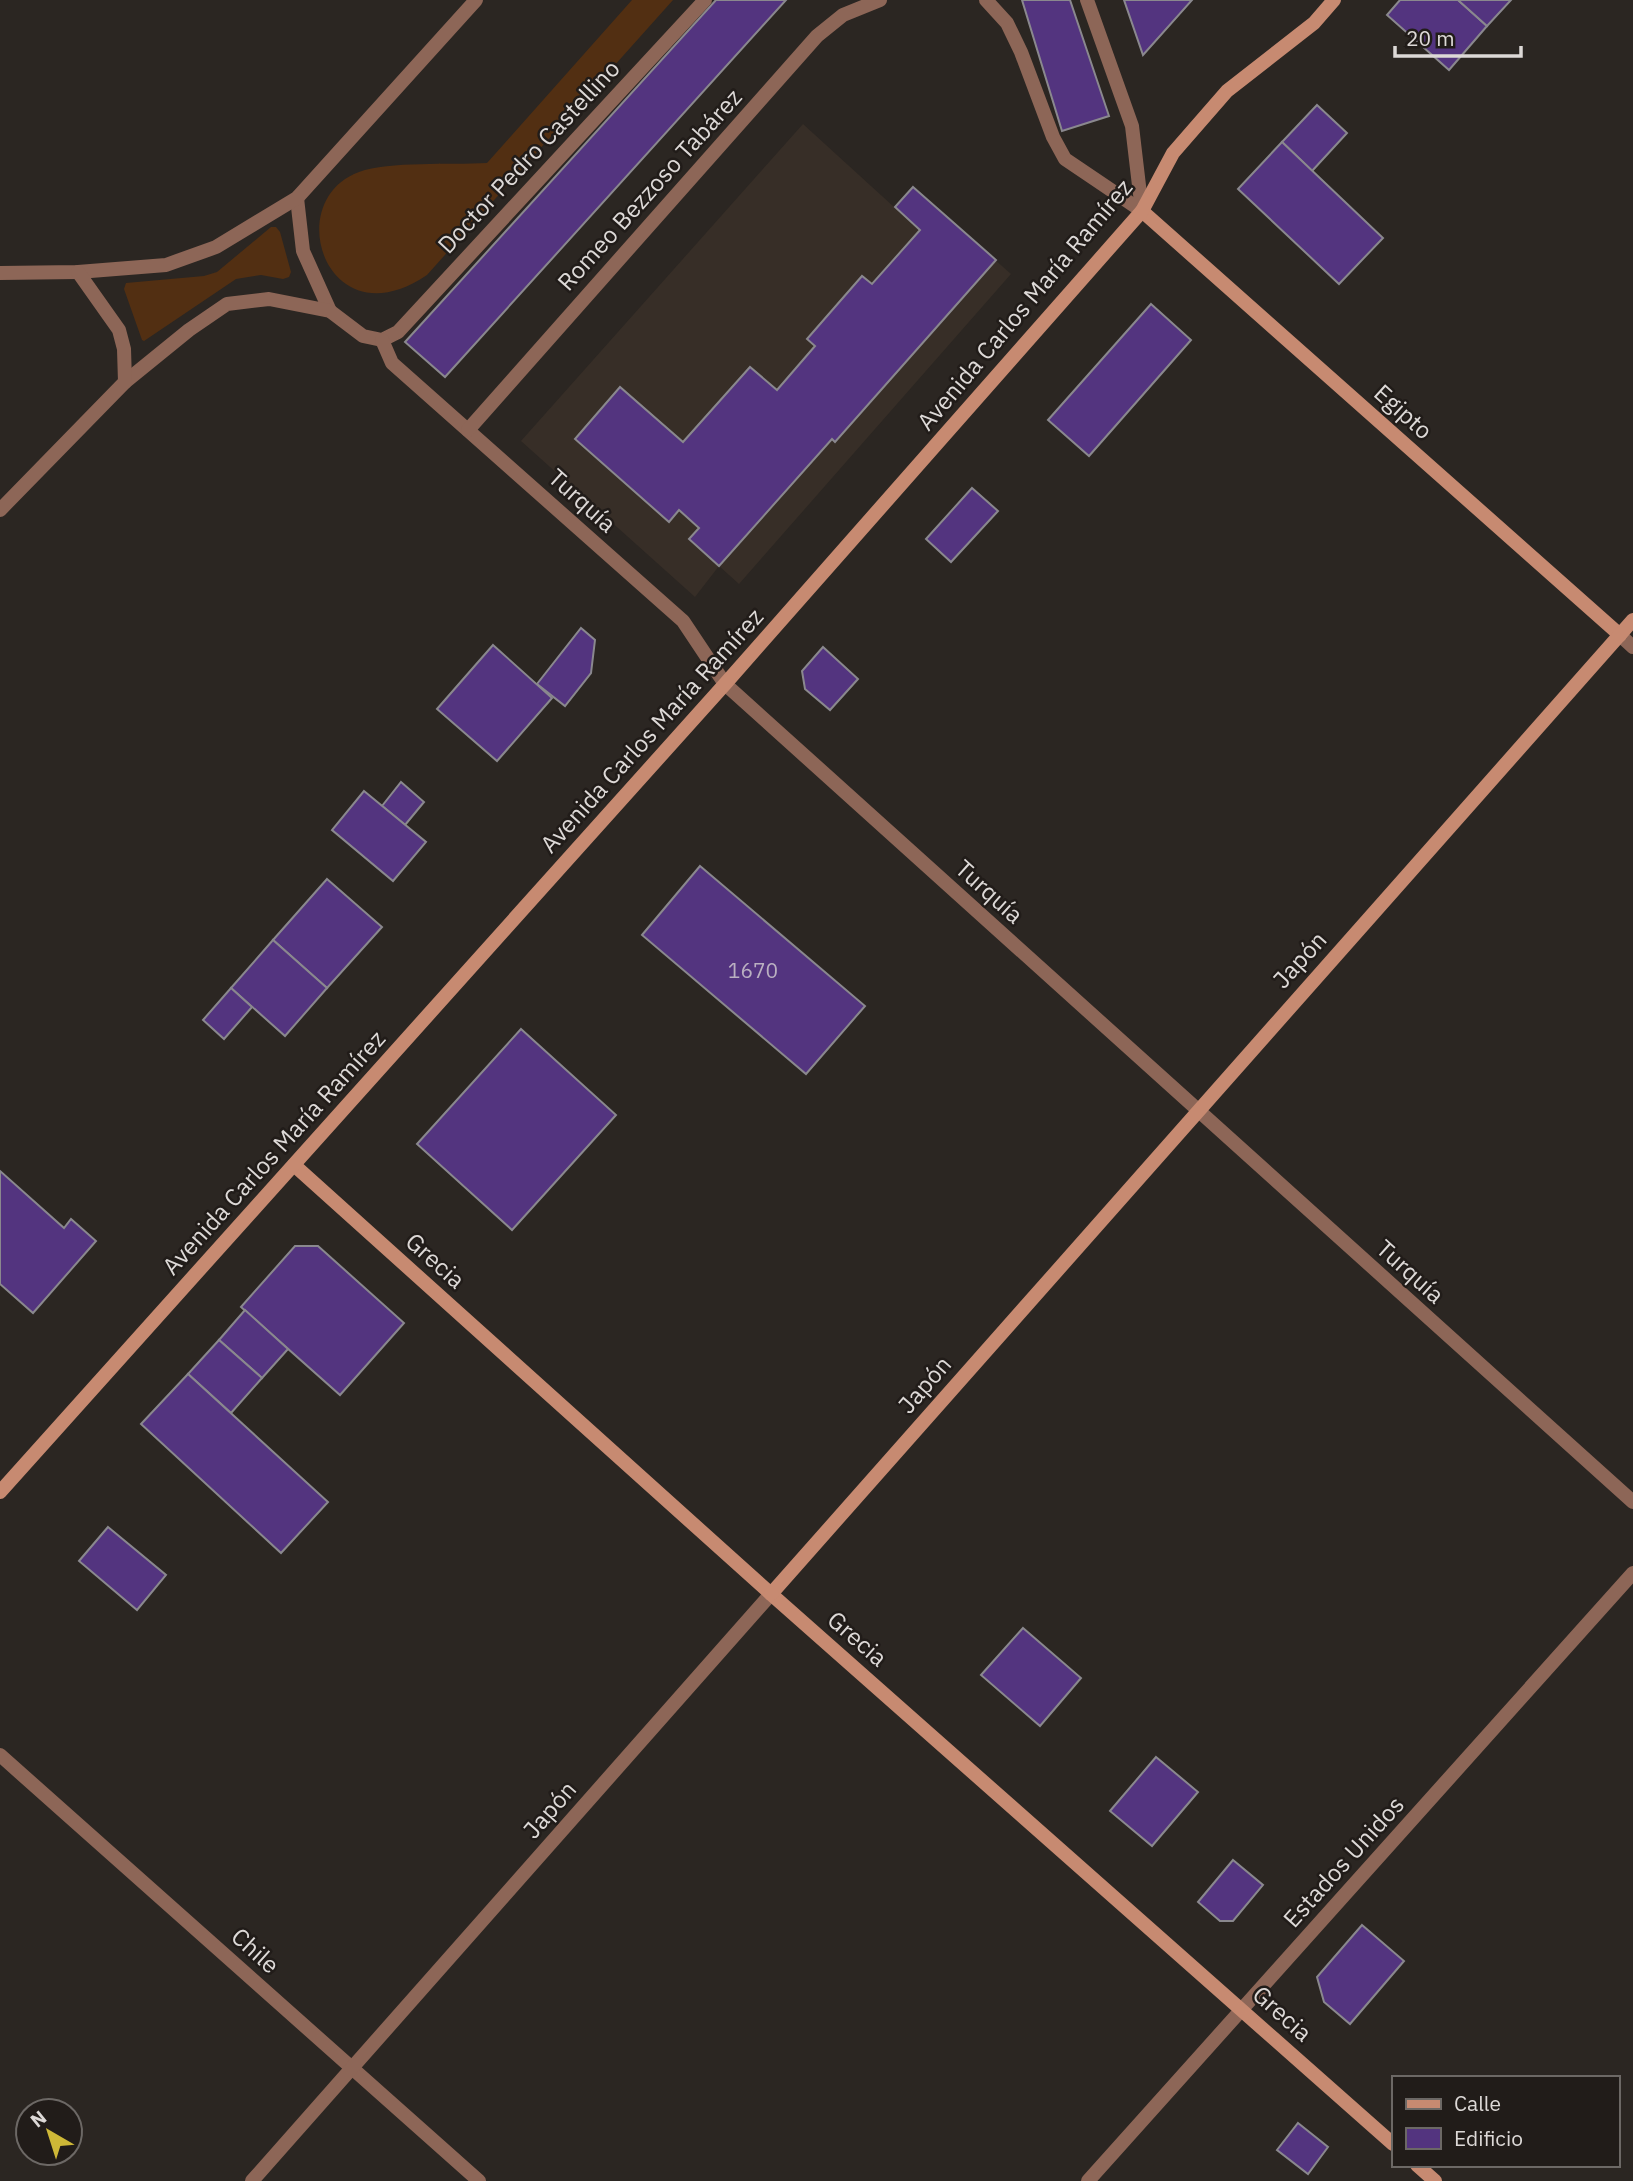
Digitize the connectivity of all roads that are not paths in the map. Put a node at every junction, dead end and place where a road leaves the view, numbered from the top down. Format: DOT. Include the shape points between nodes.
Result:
graph roads {
  1 [pos="476,0"];
  2 [pos="705,0"];
  3 [pos="880,0"];
  4 [pos="986,0"];
  5 [pos="1087,0"];
  6 [pos="1334,0"];
  7 [pos="297,198"];
  8 [pos="1142,211"];
  9 [pos="78,272"];
  10 [pos="0,273"];
  11 [pos="330,311"];
  12 [pos="382,340"];
  13 [pos="125,382"];
  14 [pos="468,430"];
  15 [pos="0,510"];
  16 [pos="1633,620"];
  17 [pos="1620,635"];
  18 [pos="1633,647"];
  19 [pos="725,684"];
  20 [pos="1197,1111"];
  21 [pos="294,1166"];
  22 [pos="0,1492"];
  23 [pos="1633,1502"];
  24 [pos="1633,1573"];
  25 [pos="771,1594"];
  26 [pos="0,1755"];
  27 [pos="1242,2009"];
  28 [pos="353,2068"];
  29 [pos="1392,2143"];
  30 [pos="1419,2167"];
  31 [pos="252,2181"];
  32 [pos="479,2181"];
  33 [pos="1088,2181"];
  34 [pos="1435,2181"];
  1 -- 7 [label="street"];
  2 -- 12 [label="street, Doctor Pedro Castellino" via="398,332"];
  3 -- 14 [label="street, Romeo Bezzoso Tabárez" via="843,15 817,36"];
  4 -- 8 [label="street" via="1007,23 1065,159"];
  5 -- 8 [label="street" via="1132,126"];
  6 -- 8 [label="street, Avenida Carlos María Ramírez" via="1314,23 1227,91 1173,153"];
  7 -- 9 [label="street" via="216,247 166,265"];
  7 -- 11 [label="street" via="303,251"];
  8 -- 17 [label="street, Egipto"];
  8 -- 19 [label="street, Avenida Carlos María Ramírez"];
  9 -- 10 [label="street"];
  9 -- 13 [label="street" via="119,330"];
  11 -- 12 [label="street" via="363,336"];
  11 -- 13 [label="street" via="269,299 227,304"];
  12 -- 14 [label="street, Turquía" via="392,363"];
  13 -- 15 [label="street"];
  14 -- 19 [label="street, Turquía" via="683,621"];
  16 -- 17 [label="street, Japón"];
  17 -- 18 [label="street, Egipto"];
  17 -- 20 [label="street, Japón"];
  19 -- 20 [label="street, Turquía"];
  19 -- 21 [label="street, Avenida Carlos María Ramírez"];
  20 -- 23 [label="street, Turquía"];
  20 -- 25 [label="street, Japón"];
  21 -- 22 [label="street, Avenida Carlos María Ramírez"];
  21 -- 25 [label="street, Grecia"];
  24 -- 27 [label="street, Estados Unidos"];
  25 -- 27 [label="street, Grecia"];
  25 -- 28 [label="street, Japón"];
  26 -- 28 [label="street, Chile"];
  27 -- 29 [label="street, Grecia"];
  27 -- 33 [label="street, Estados Unidos"];
  28 -- 31 [label="street, Japón"];
  28 -- 32 [label="street, Chile"];
  30 -- 34 [label="street"];
}
